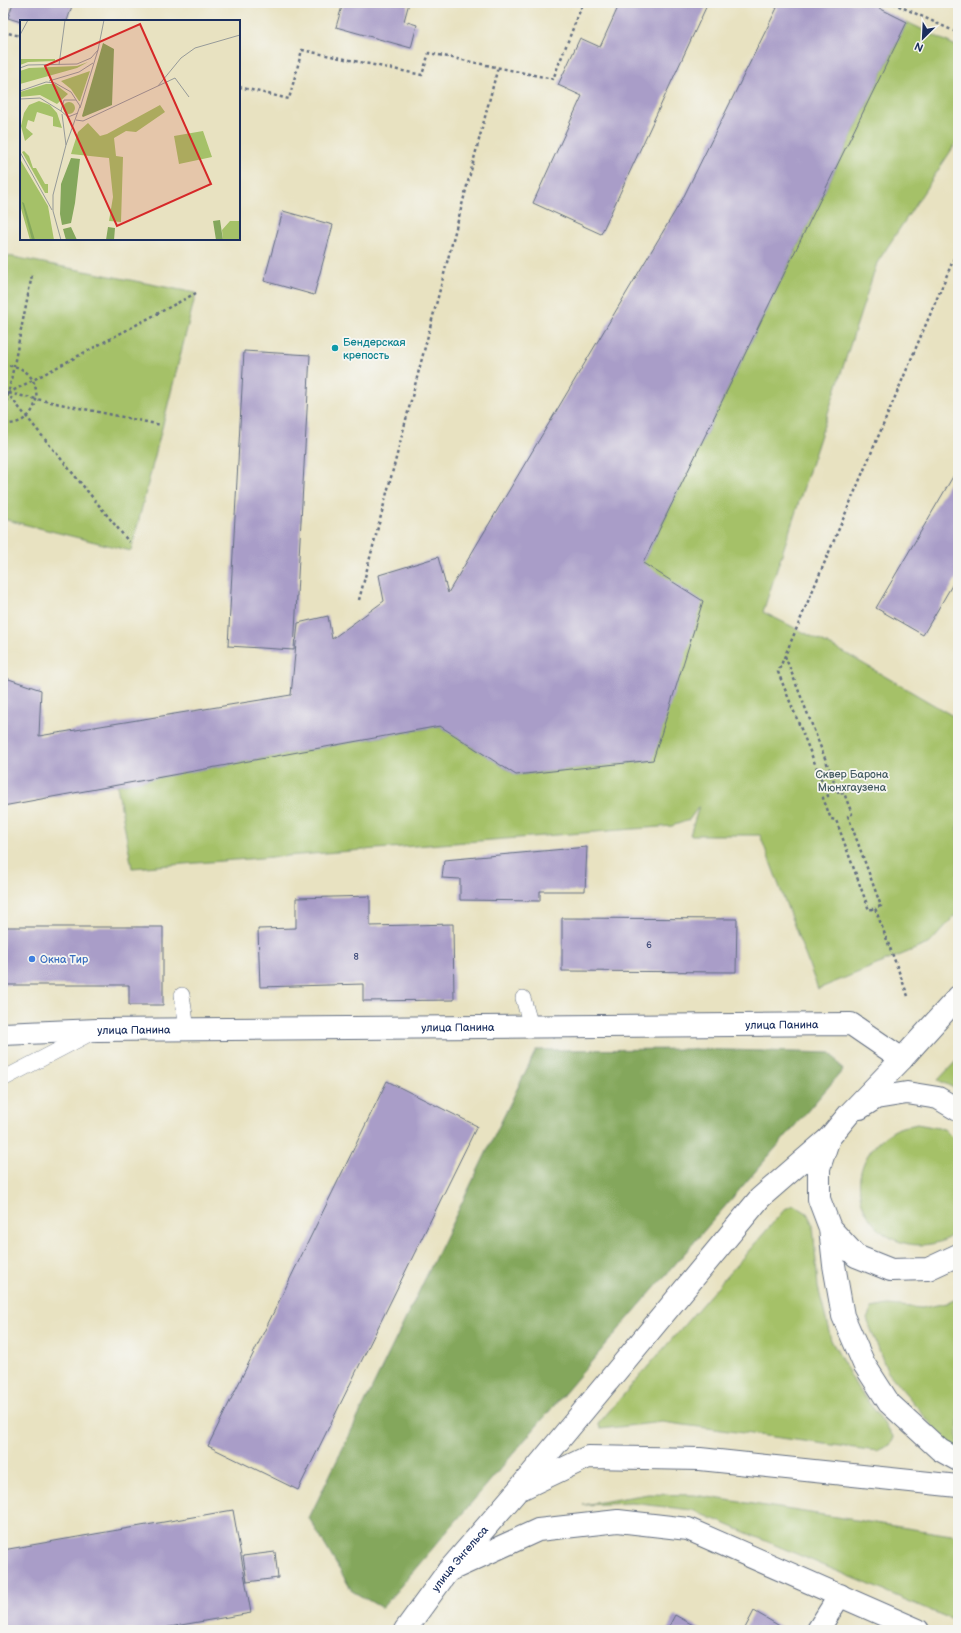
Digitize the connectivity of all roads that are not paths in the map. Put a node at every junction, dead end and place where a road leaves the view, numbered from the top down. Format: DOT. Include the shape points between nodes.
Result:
graph roads {
  1 [pos="182,995"];
  2 [pos="958,997"];
  3 [pos="523,998"];
  4 [pos="532,1026"];
  5 [pos="187,1029"];
  6 [pos="97,1030"];
  7 [pos="3,1034"];
  8 [pos="902,1059"];
  9 [pos="3,1079"];
  10 [pos="958,1110"];
  11 [pos="849,1114"];
  12 [pos="829,1138"];
  13 [pos="830,1228"];
  14 [pos="958,1255"];
  15 [pos="958,1460"];
  16 [pos="958,1486"];
  17 [pos="518,1490"];
  18 [pos="448,1571"];
  19 [pos="840,1595"];
  20 [pos="405,1630"];
  21 [pos="818,1630"];
  22 [pos="918,1630"];
  1 -- 5 [label="lane"];
  2 -- 8 [label="street"];
  3 -- 4 [label="lane"];
  4 -- 5 [label="street, улица Панина"];
  4 -- 8 [label="street, улица Панина" via="851,1024"];
  5 -- 6 [label="street, улица Панина"];
  6 -- 7 [label="street, улица Панина"];
  6 -- 9 [label="lane"];
  8 -- 11 [label="street"];
  10 -- 11 [label="street" via="938,1098 907,1092 876,1098"];
  11 -- 12 [label="street"];
  12 -- 13 [label="street" via="819,1168 819,1199"];
  12 -- 17 [label="street, улица Энгельса" via="760,1198"];
  13 -- 14 [label="street" via="856,1256 891,1270 928,1269"];
  13 -- 15 [label="street" via="843,1316 864,1364 889,1403 940,1450"];
  16 -- 17 [label="street" via="700,1459 588,1457"];
  17 -- 18 [label="street, улица Энгельса"];
  18 -- 19 [label="street" via="538,1530 618,1521 688,1529"];
  18 -- 20 [label="street, улица Энгельса"];
  19 -- 21 [label="street"];
  19 -- 22 [label="street"];
}
